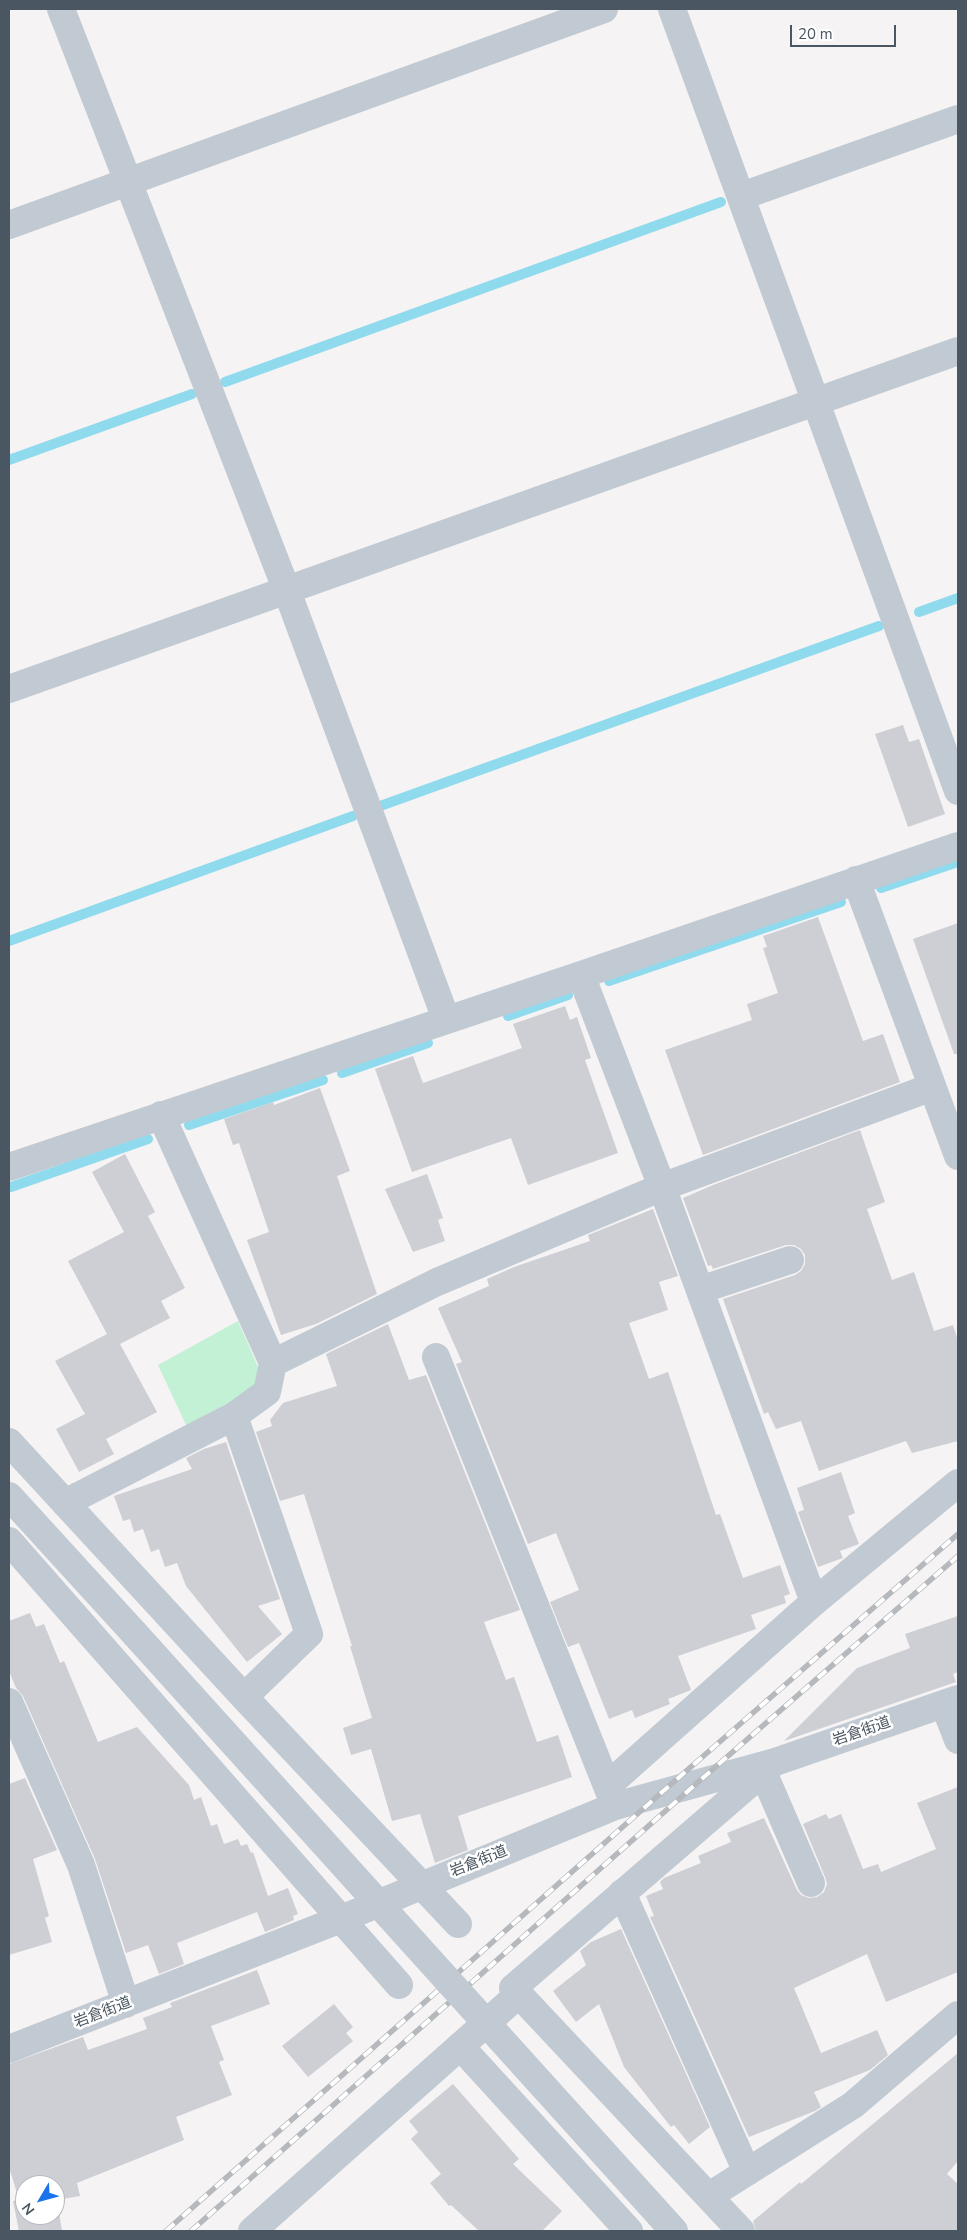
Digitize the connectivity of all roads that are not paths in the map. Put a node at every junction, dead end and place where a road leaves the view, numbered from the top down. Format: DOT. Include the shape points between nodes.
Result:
graph roads {
  1 [pos="61,9"];
  2 [pos="604,9"];
  3 [pos="672,9"];
  4 [pos="958,119"];
  5 [pos="127,182"];
  6 [pos="742,196"];
  7 [pos="9,225"];
  8 [pos="958,351"];
  9 [pos="814,402"];
  10 [pos="287,591"];
  11 [pos="9,689"];
  12 [pos="958,791"];
  13 [pos="958,846"];
  14 [pos="856,880"];
  15 [pos="581,975"];
  16 [pos="446,1020"];
  17 [pos="932,1087"];
  18 [pos="161,1115"];
  19 [pos="958,1156"];
  20 [pos="9,1167"];
  21 [pos="662,1187"];
  22 [pos="790,1260"];
  23 [pos="700,1290"];
  24 [pos="436,1357"];
  25 [pos="274,1363"];
  26 [pos="234,1416"];
  27 [pos="9,1442"];
  28 [pos="958,1483"];
  29 [pos="9,1496"];
  30 [pos="65,1503"];
  31 [pos="12,1551"];
  32 [pos="814,1602"];
  33 [pos="244,1697"];
  34 [pos="9,1702"];
  35 [pos="951,1702"];
  36 [pos="958,1740"];
  37 [pos="769,1767"];
  38 [pos="611,1796"];
  39 [pos="811,1883"];
  40 [pos="422,1885"];
  41 [pos="622,1893"];
  42 [pos="341,1919"];
  43 [pos="458,1924"];
  44 [pos="399,1985"];
  45 [pos="516,1991"];
  46 [pos="126,2004"];
  47 [pos="958,2014"];
  48 [pos="460,2046"];
  49 [pos="9,2048"];
  50 [pos="747,2172"];
  51 [pos="709,2196"];
  52 [pos="252,2231"];
  53 [pos="629,2231"];
  54 [pos="674,2231"];
  55 [pos="741,2231"];
  1 -- 5 [label="street"];
  2 -- 5 [label="street"];
  3 -- 6 [label="street"];
  4 -- 6 [label="street"];
  5 -- 7 [label="street"];
  5 -- 10 [label="street"];
  6 -- 9 [label="street"];
  8 -- 9 [label="street"];
  9 -- 10 [label="street"];
  9 -- 12 [label="street"];
  10 -- 11 [label="street"];
  10 -- 16 [label="street"];
  13 -- 14 [label="street"];
  14 -- 15 [label="street"];
  14 -- 17 [label="street"];
  15 -- 16 [label="street"];
  15 -- 21 [label="street"];
  16 -- 18 [label="street"];
  17 -- 19 [label="street"];
  17 -- 21 [label="street"];
  18 -- 20 [label="street"];
  18 -- 25 [label="street"];
  21 -- 23 [label="street"];
  21 -- 25 [label="street" via="437,1282"];
  22 -- 23 [label="street"];
  23 -- 32 [label="street"];
  24 -- 38 [label="street"];
  25 -- 26 [label="street" via="267,1392"];
  26 -- 30 [label="street"];
  26 -- 33 [label="street" via="309,1634"];
  27 -- 30 [label="street"];
  28 -- 32 [label="street"];
  29 -- 54 [label="street, bridge"];
  30 -- 33 [label="street"];
  31 -- 42 [label="street"];
  32 -- 38 [label="street"];
  33 -- 40 [label="street"];
  34 -- 46 [label="street" via="81,1865"];
  35 -- 36 [label="street"];
  35 -- 37 [label="street, 岩倉街道"];
  37 -- 38 [label="street, 岩倉街道"];
  37 -- 39 [label="street"];
  37 -- 41 [label="street"];
  38 -- 40 [label="street, 岩倉街道"];
  40 -- 42 [label="street, 岩倉街道"];
  40 -- 43 [label="street"];
  41 -- 45 [label="street"];
  41 -- 50 [label="street"];
  42 -- 44 [label="street"];
  42 -- 46 [label="street, 岩倉街道"];
  45 -- 48 [label="street"];
  45 -- 51 [label="street"];
  46 -- 49 [label="street, 岩倉街道"];
  47 -- 50 [label="street" via="853,2105"];
  48 -- 52 [label="street"];
  48 -- 53 [label="street"];
  50 -- 51 [label="street"];
  51 -- 55 [label="street"];
}
